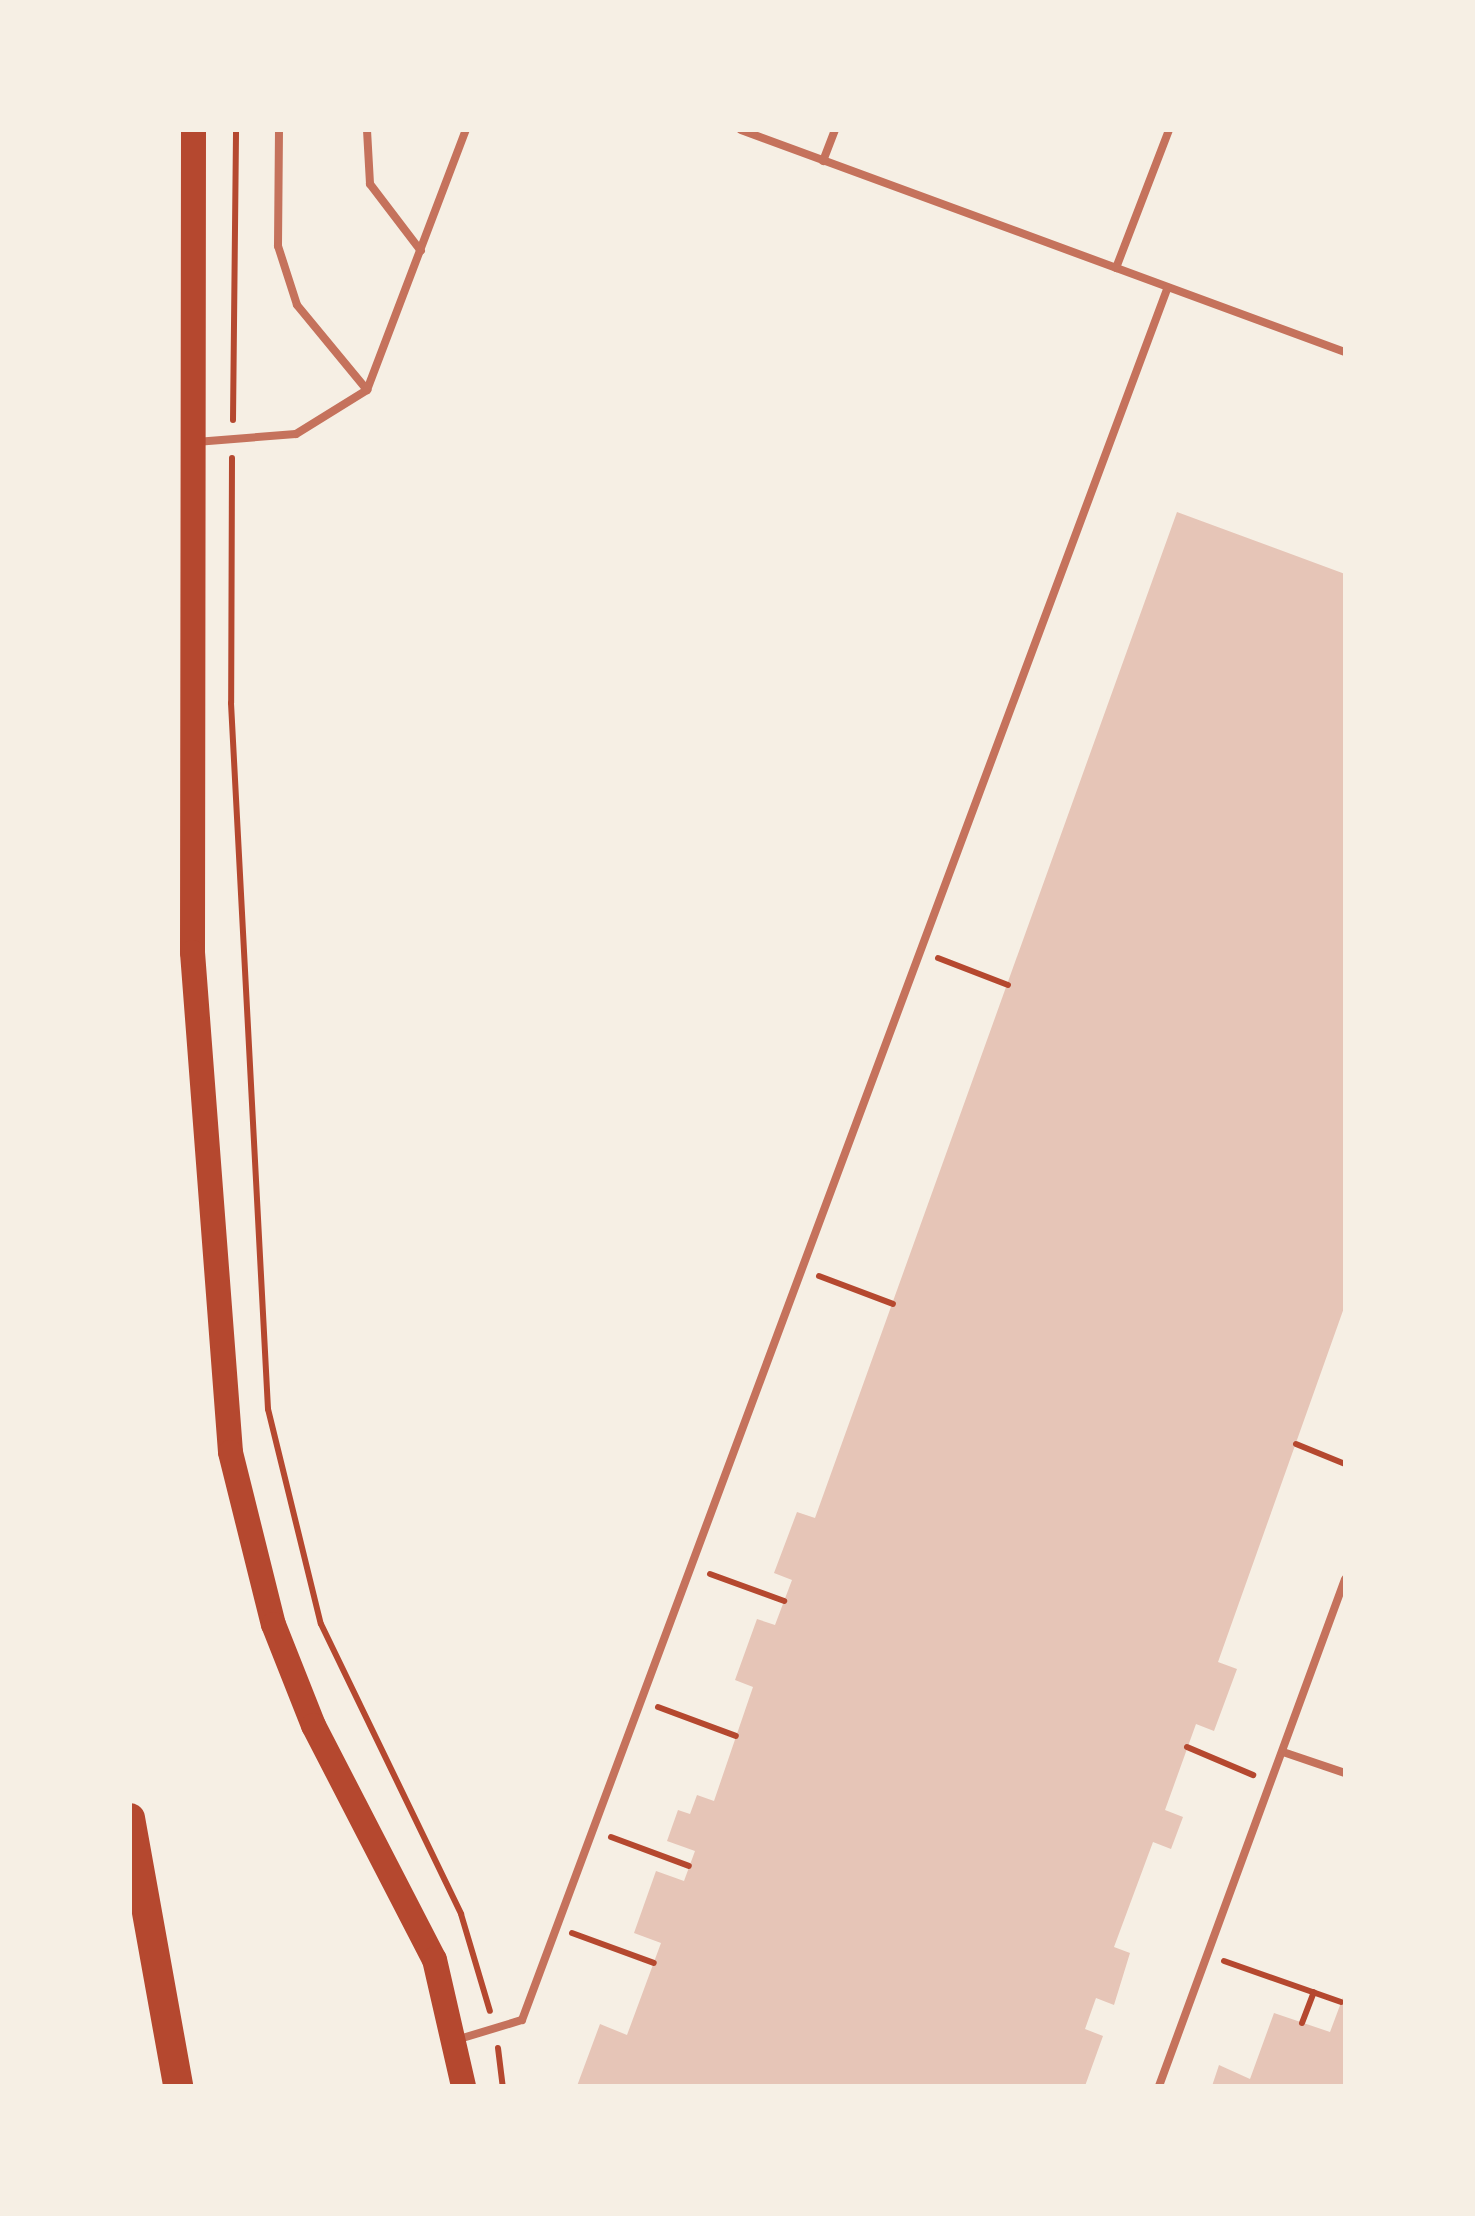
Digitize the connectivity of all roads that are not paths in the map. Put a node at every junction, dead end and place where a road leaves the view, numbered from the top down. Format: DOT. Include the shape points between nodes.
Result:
graph roads {
  1 [pos="193,130"];
  2 [pos="279,130"];
  3 [pos="366,130"];
  4 [pos="466,130"];
  5 [pos="741,130"];
  6 [pos="835,130"];
  7 [pos="1168,130"];
  8 [pos="824,161"];
  9 [pos="421,250"];
  10 [pos="1116,268"];
  11 [pos="1168,287"];
  12 [pos="1345,352"];
  13 [pos="366,390"];
  14 [pos="191,442"];
  15 [pos="1345,1580"];
  16 [pos="1282,1752"];
  17 [pos="1345,1773"];
  18 [pos="130,1818"];
  19 [pos="456,2040"];
  20 [pos="178,2086"];
  21 [pos="463,2086"];
  22 [pos="1159,2086"];
  1 -- 14 [label="main road"];
  2 -- 13 [label="lane" via="278,246 297,305"];
  3 -- 9 [label="lane" via="370,184"];
  4 -- 9 [label="lane"];
  5 -- 8 [label="lane"];
  6 -- 8 [label="lane"];
  7 -- 10 [label="lane"];
  8 -- 10 [label="lane"];
  9 -- 13 [label="lane"];
  10 -- 11 [label="lane"];
  11 -- 12 [label="lane"];
  11 -- 19 [label="lane" via="522,2020"];
  13 -- 14 [label="lane" via="296,434"];
  14 -- 19 [label="main road" via="192,952 230,1452 244,1528 292,1676 434,1959"];
  15 -- 16 [label="lane"];
  16 -- 17 [label="lane"];
  16 -- 22 [label="lane"];
  18 -- 20 [label="highway"];
  19 -- 21 [label="main road"];
}
